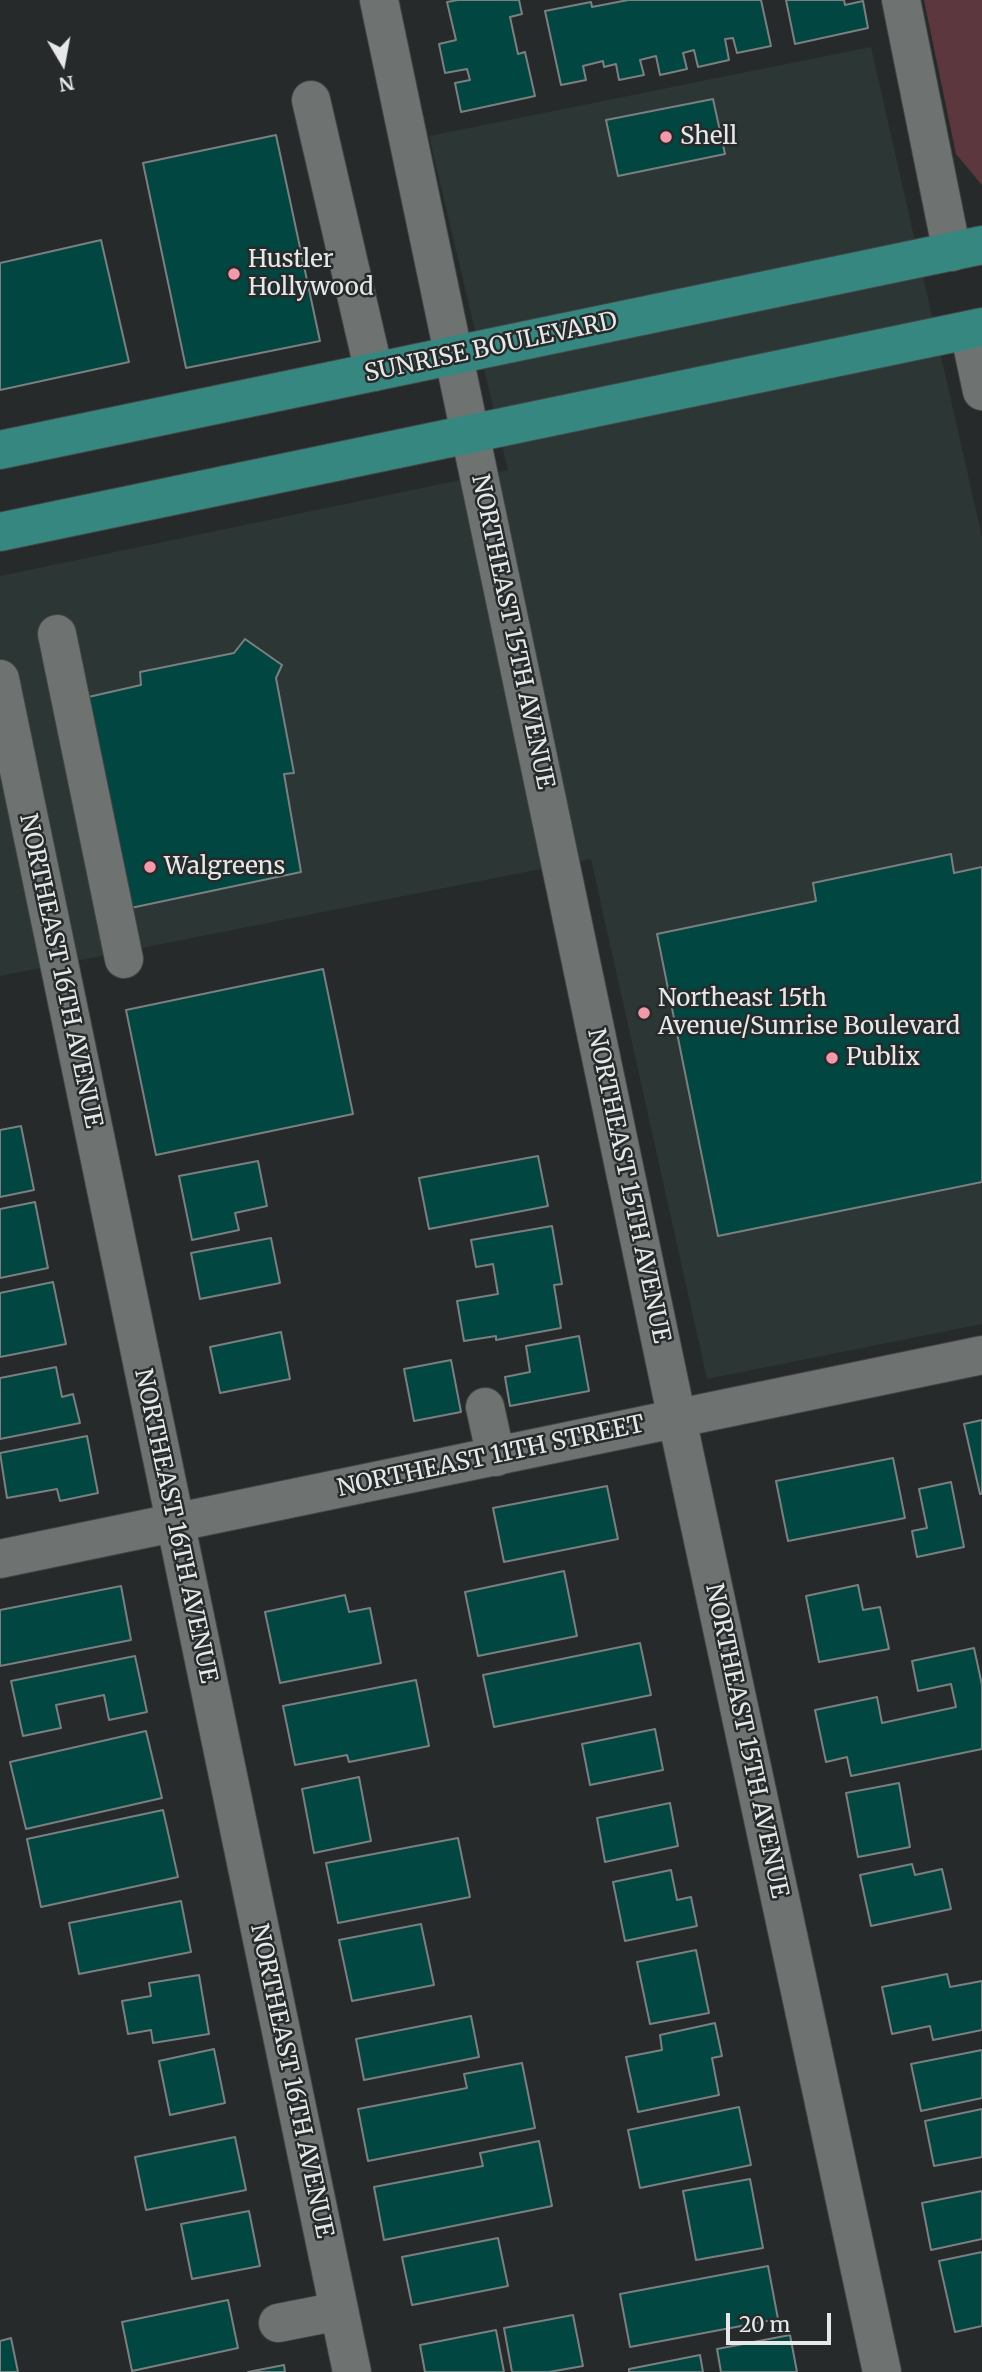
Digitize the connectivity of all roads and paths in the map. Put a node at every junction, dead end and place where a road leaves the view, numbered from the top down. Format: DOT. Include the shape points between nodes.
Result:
graph roads {
  1 [pos="379,0"];
  2 [pos="901,0"];
  3 [pos="311,100"];
  4 [pos="967,248"];
  5 [pos="975,329"];
  6 [pos="454,356"];
  7 [pos="374,372"];
  8 [pos="982,391"];
  9 [pos="470,434"];
  10 [pos="0,450"];
  11 [pos="0,532"];
  12 [pos="57,634"];
  13 [pos="0,679"];
  14 [pos="124,959"];
  15 [pos="982,1356"];
  16 [pos="485,1407"];
  17 [pos="677,1419"];
  18 [pos="496,1457"];
  19 [pos="174,1523"];
  20 [pos="0,1559"];
  21 [pos="339,2311"];
  22 [pos="278,2323"];
  23 [pos="352,2372"];
  24 [pos="882,2372"];
  1 -- 6 [label="street, NORTHEAST 15TH AVENUE"];
  2 -- 4 [label="street"];
  3 -- 7 [label="street"];
  4 -- 6 [label="main road, SUNRISE BOULEVARD"];
  5 -- 8 [label="street"];
  5 -- 9 [label="main road"];
  6 -- 7 [label="main road, SUNRISE BOULEVARD"];
  6 -- 9 [label="street, NORTHEAST 15TH AVENUE"];
  7 -- 10 [label="main road, SUNRISE BOULEVARD"];
  9 -- 11 [label="main road"];
  9 -- 17 [label="street, NORTHEAST 15TH AVENUE"];
  12 -- 14 [label="street"];
  13 -- 19 [label="street, NORTHEAST 16TH AVENUE"];
  15 -- 17 [label="street, NORTHEAST 11TH STREET"];
  16 -- 18 [label="street"];
  17 -- 18 [label="street, NORTHEAST 11TH STREET"];
  17 -- 24 [label="street, NORTHEAST 15TH AVENUE"];
  18 -- 19 [label="street, NORTHEAST 11TH STREET"];
  19 -- 20 [label="street, NORTHEAST 11TH STREET"];
  19 -- 21 [label="street, NORTHEAST 16TH AVENUE"];
  21 -- 22 [label="street"];
  21 -- 23 [label="street, NORTHEAST 16TH AVENUE"];
}
